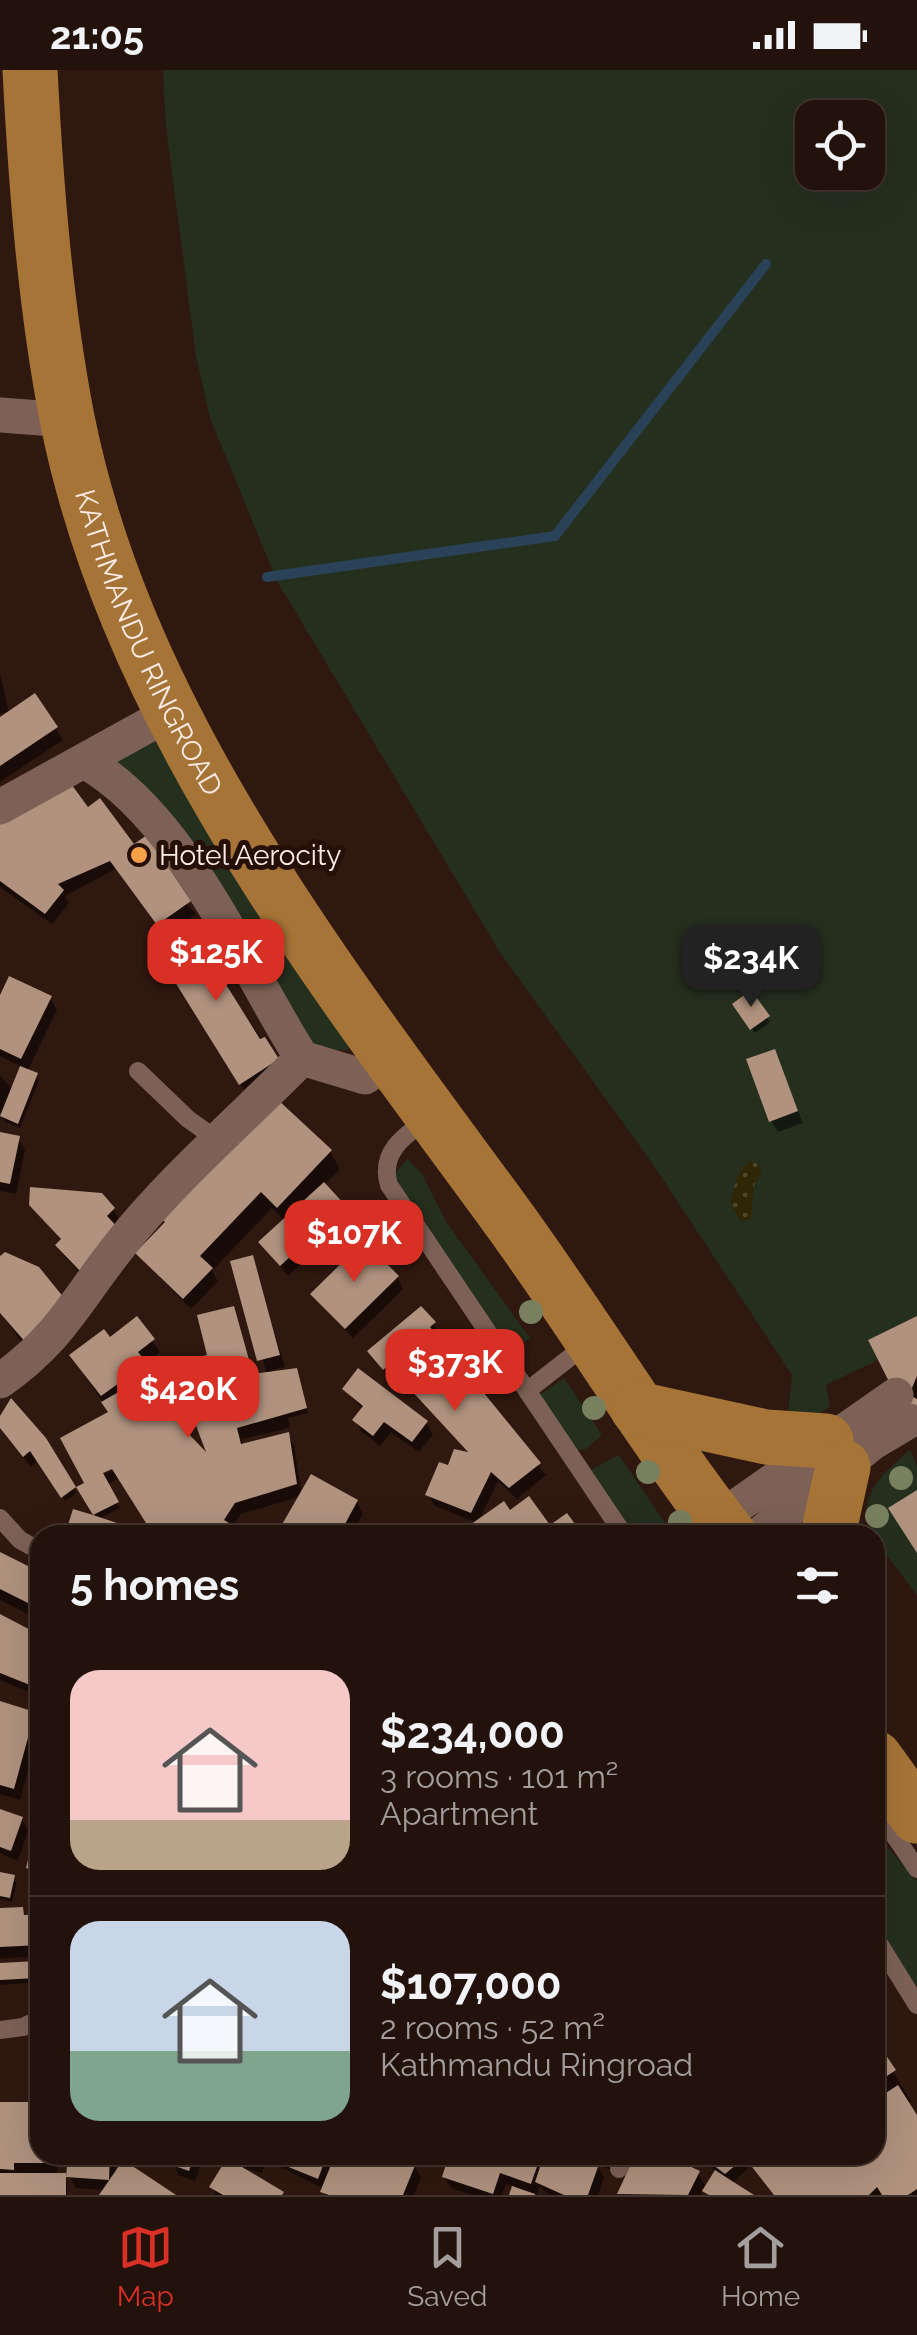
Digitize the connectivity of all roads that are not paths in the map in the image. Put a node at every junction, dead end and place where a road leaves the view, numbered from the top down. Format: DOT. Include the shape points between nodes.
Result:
graph roads {
  1 [pos="30,70"];
  2 [pos="0,415"];
  3 [pos="68,420"];
  4 [pos="170,712"];
  5 [pos="84,761"];
  6 [pos="0,807"];
  7 [pos="302,1058"];
  8 [pos="390,1060"];
  9 [pos="138,1071"];
  10 [pos="431,1117"];
  11 [pos="220,1142"];
  12 [pos="592,1340"];
  13 [pos="0,1382"];
  14 [pos="526,1391"];
  15 [pos="908,1400"];
  16 [pos="638,1409"];
  17 [pos="834,1454"];
  18 [pos="0,1518"];
  19 [pos="617,1525"];
  20 [pos="731,1525"];
  21 [pos="742,1525"];
  22 [pos="829,1525"];
  23 [pos="30,1546"];
  24 [pos="885,1772"];
  25 [pos="917,1816"];
  26 [pos="885,1823"];
  27 [pos="917,1869"];
  28 [pos="885,1953"];
  29 [pos="917,2005"];
  30 [pos="30,2024"];
  31 [pos="0,2030"];
  1 -- 3 [label="highway, KATHMANDU RINGROAD" via="36,176"];
  2 -- 3 [label="street"];
  3 -- 4 [label="highway, KATHMANDU RINGROAD" via="127,615"];
  4 -- 5 [label="street"];
  4 -- 8 [label="highway, KATHMANDU RINGROAD"];
  5 -- 6 [label="street"];
  5 -- 7 [label="street" via="113,777 149,813"];
  7 -- 8 [label="street" via="364,1077"];
  7 -- 11 [label="street"];
  8 -- 10 [label="highway, KATHMANDU RINGROAD"];
  9 -- 11 [label="lane"];
  10 -- 12 [label="highway, KATHMANDU RINGROAD"];
  10 -- 14 [label="lane" via="388,1155 389,1185"];
  11 -- 13 [label="street" via="120,1244 38,1354"];
  12 -- 14 [label="lane"];
  12 -- 16 [label="highway, KATHMANDU RINGROAD"];
  14 -- 19 [label="lane"];
  15 -- 17 [label="street"];
  16 -- 17 [label="highway"];
  16 -- 20 [label="highway, KATHMANDU RINGROAD"];
  17 -- 21 [label="street"];
  17 -- 22 [label="highway"];
  18 -- 23 [label="lane"];
  24 -- 25 [label="highway"];
  26 -- 27 [label="lane"];
  28 -- 29 [label="lane"];
  30 -- 31 [label="lane"];
}
